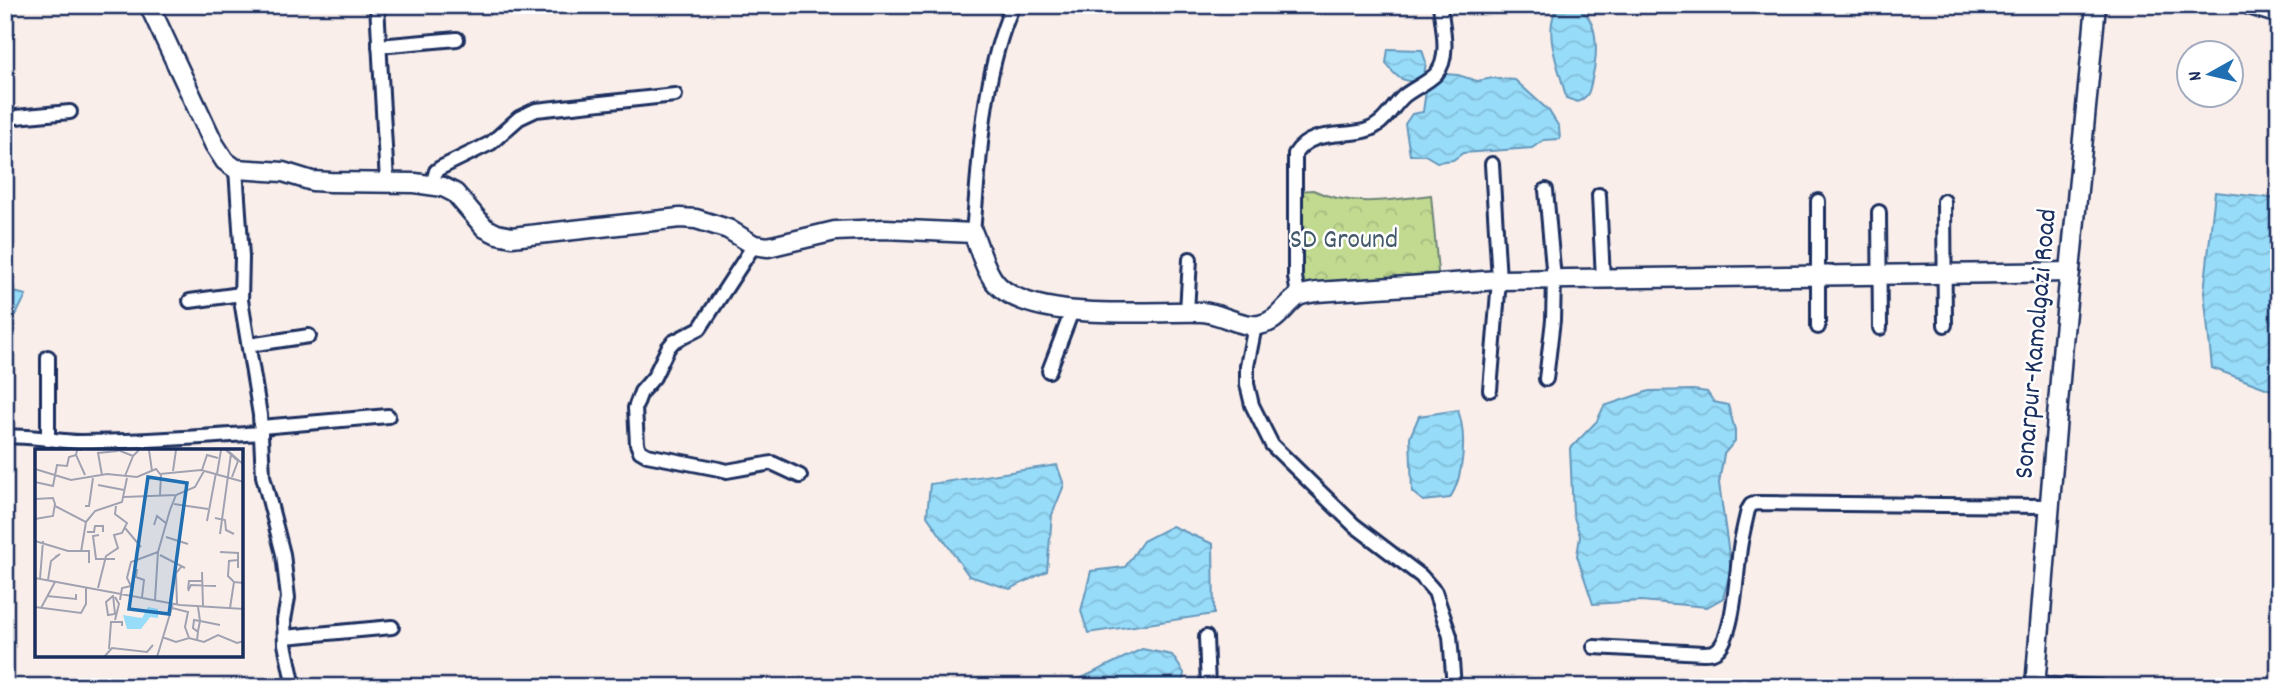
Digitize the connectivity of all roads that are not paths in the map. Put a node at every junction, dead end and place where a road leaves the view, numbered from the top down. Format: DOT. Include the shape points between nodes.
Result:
graph roads {
  1 [pos="149,5"];
  2 [pos="377,5"];
  3 [pos="1013,5"];
  4 [pos="1440,5"];
  5 [pos="2096,5"];
  6 [pos="2250,5"];
  7 [pos="2279,15"];
  8 [pos="457,39"];
  9 [pos="379,46"];
  10 [pos="675,95"];
  11 [pos="69,112"];
  12 [pos="5,118"];
  13 [pos="1492,164"];
  14 [pos="236,169"];
  15 [pos="387,182"];
  16 [pos="432,185"];
  17 [pos="1546,190"];
  18 [pos="1600,195"];
  19 [pos="1818,201"];
  20 [pos="1944,201"];
  21 [pos="1879,212"];
  22 [pos="973,233"];
  23 [pos="754,245"];
  24 [pos="1190,259"];
  25 [pos="2070,272"];
  26 [pos="1819,274"];
  27 [pos="1879,275"];
  28 [pos="1945,275"];
  29 [pos="1553,279"];
  30 [pos="1603,279"];
  31 [pos="1499,280"];
  32 [pos="241,294"];
  33 [pos="1298,296"];
  34 [pos="190,301"];
  35 [pos="1072,311"];
  36 [pos="1187,312"];
  37 [pos="1945,325"];
  38 [pos="1255,326"];
  39 [pos="1818,327"];
  40 [pos="1880,328"];
  41 [pos="309,336"];
  42 [pos="249,345"];
  43 [pos="48,357"];
  44 [pos="1049,371"];
  45 [pos="1546,379"];
  46 [pos="1490,390"];
  47 [pos="388,416"];
  48 [pos="261,430"];
  49 [pos="5,437"];
  50 [pos="48,439"];
  51 [pos="130,446"];
  52 [pos="800,476"];
  53 [pos="2050,506"];
  54 [pos="392,627"];
  55 [pos="285,637"];
  56 [pos="1206,637"];
  57 [pos="1594,646"];
  58 [pos="2035,685"];
  59 [pos="294,687"];
  60 [pos="1208,687"];
  61 [pos="1454,687"];
  62 [pos="2101,687"];
  1 -- 14 [label="street" via="214,145"];
  2 -- 9 [label="street"];
  3 -- 22 [label="street" via="1000,33 984,112"];
  4 -- 33 [label="street" via="1443,56 1436,74 1404,96 1375,127 1312,138 1295,154"];
  5 -- 25 [label="street, Sonarpur-Kamalgazi Road"];
  6 -- 7 [label="street"];
  8 -- 9 [label="street"];
  9 -- 15 [label="street"];
  10 -- 16 [label="street" via="536,110 519,118 491,143 440,168"];
  11 -- 12 [label="street"];
  13 -- 31 [label="street"];
  14 -- 15 [label="street" via="283,172 330,183"];
  14 -- 32 [label="street"];
  15 -- 16 [label="street"];
  16 -- 23 [label="street" via="455,193 473,217 496,234 688,218 728,229"];
  17 -- 29 [label="street"];
  18 -- 30 [label="street"];
  19 -- 26 [label="street"];
  20 -- 28 [label="street"];
  21 -- 27 [label="street"];
  22 -- 23 [label="street" via="851,230 768,247"];
  22 -- 35 [label="street" via="992,279 1006,291"];
  23 -- 52 [label="street" via="707,319 700,328 673,342 641,392 635,408 637,444 647,455 727,471 772,463"];
  24 -- 36 [label="street"];
  25 -- 28 [label="street"];
  25 -- 53 [label="street, Sonarpur-Kamalgazi Road"];
  26 -- 27 [label="street"];
  26 -- 30 [label="street"];
  26 -- 39 [label="street"];
  27 -- 28 [label="street"];
  27 -- 40 [label="street"];
  28 -- 37 [label="street"];
  29 -- 30 [label="street"];
  29 -- 31 [label="street"];
  29 -- 45 [label="street"];
  31 -- 33 [label="street"];
  31 -- 46 [label="street"];
  32 -- 34 [label="street"];
  32 -- 42 [label="street"];
  33 -- 38 [label="street" via="1272,322"];
  35 -- 36 [label="street"];
  35 -- 44 [label="street"];
  36 -- 38 [label="street" via="1206,312"];
  38 -- 61 [label="street" via="1247,384 1272,445 1354,525 1435,592 1450,636"];
  41 -- 42 [label="street"];
  42 -- 48 [label="street"];
  43 -- 50 [label="street"];
  47 -- 48 [label="street"];
  48 -- 51 [label="street"];
  48 -- 55 [label="street" via="263,476 283,554 288,598"];
  49 -- 50 [label="street"];
  50 -- 51 [label="street"];
  53 -- 57 [label="street" via="1756,503 1748,510 1733,608 1720,648 1703,653"];
  53 -- 58 [label="street, Sonarpur-Kamalgazi Road"];
  54 -- 55 [label="street"];
  55 -- 59 [label="street"];
  56 -- 60 [label="street"];
  58 -- 62 [label="street"];
}
